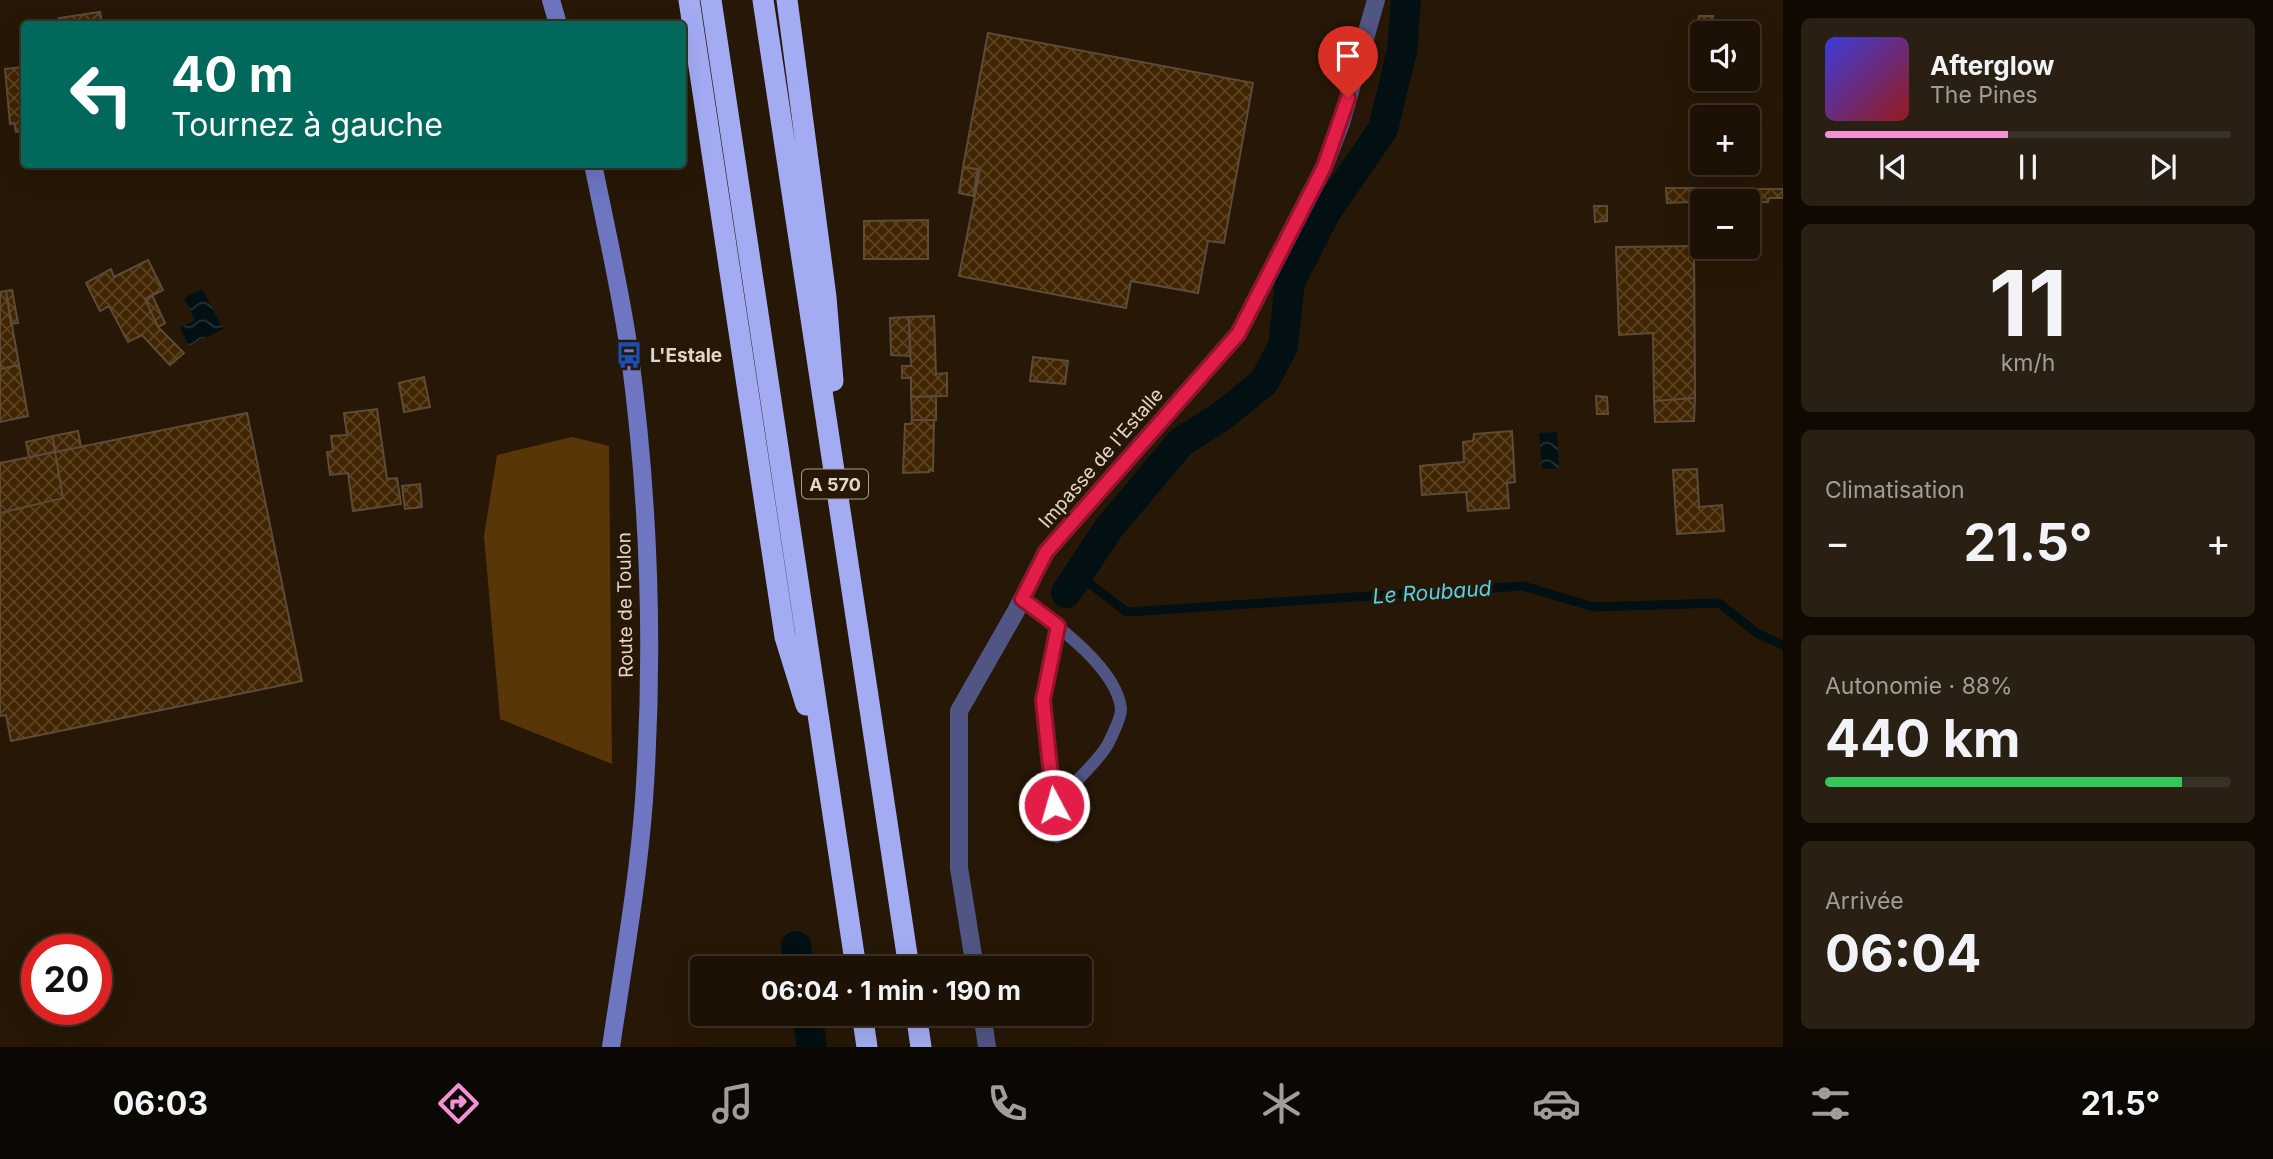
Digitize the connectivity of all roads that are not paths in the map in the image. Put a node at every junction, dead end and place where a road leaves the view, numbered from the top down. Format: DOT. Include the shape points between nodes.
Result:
graph roads {
  1 [pos="551,0"];
  2 [pos="689,0"];
  3 [pos="711,0"];
  4 [pos="763,0"];
  5 [pos="787,0"];
  6 [pos="1376,0"];
  7 [pos="557,21"];
  8 [pos="594,168"];
  9 [pos="846,554"];
  10 [pos="1022,599"];
  11 [pos="1058,626"];
  12 [pos="827,775"];
  13 [pos="1054,805"];
  14 [pos="1057,837"];
  15 [pos="854,956"];
  16 [pos="907,956"];
  17 [pos="973,956"];
  18 [pos="864,1026"];
  19 [pos="918,1026"];
  20 [pos="984,1026"];
  21 [pos="611,1047"];
  22 [pos="867,1047"];
  23 [pos="921,1047"];
  24 [pos="987,1047"];
  1 -- 7 [label="main road"];
  2 -- 12 [label="highway" via="785,637"];
  3 -- 12 [label="highway, A 570"];
  4 -- 9 [label="highway, A 570"];
  5 -- 9 [label="highway" via="826,297"];
  6 -- 10 [label="street, Impasse de l'Estalle" via="1324,167 1238,334 1046,552"];
  8 -- 21 [label="main road, Route de Toulon" via="617,281 638,423 649,648 644,801"];
  9 -- 16 [label="highway, A 570"];
  10 -- 11 [label="lane"];
  10 -- 17 [label="street, Impasse de l'Estalle" via="959,711 959,869"];
  11 -- 13 [label="lane" via="1043,700"];
  11 -- 13 [label="lane" via="1090,655 1117,691 1121,713 1107,747"];
  12 -- 15 [label="highway, A 570"];
  13 -- 14 [label="lane"];
  18 -- 22 [label="highway"];
  19 -- 23 [label="highway"];
  20 -- 24 [label="street"];
}
